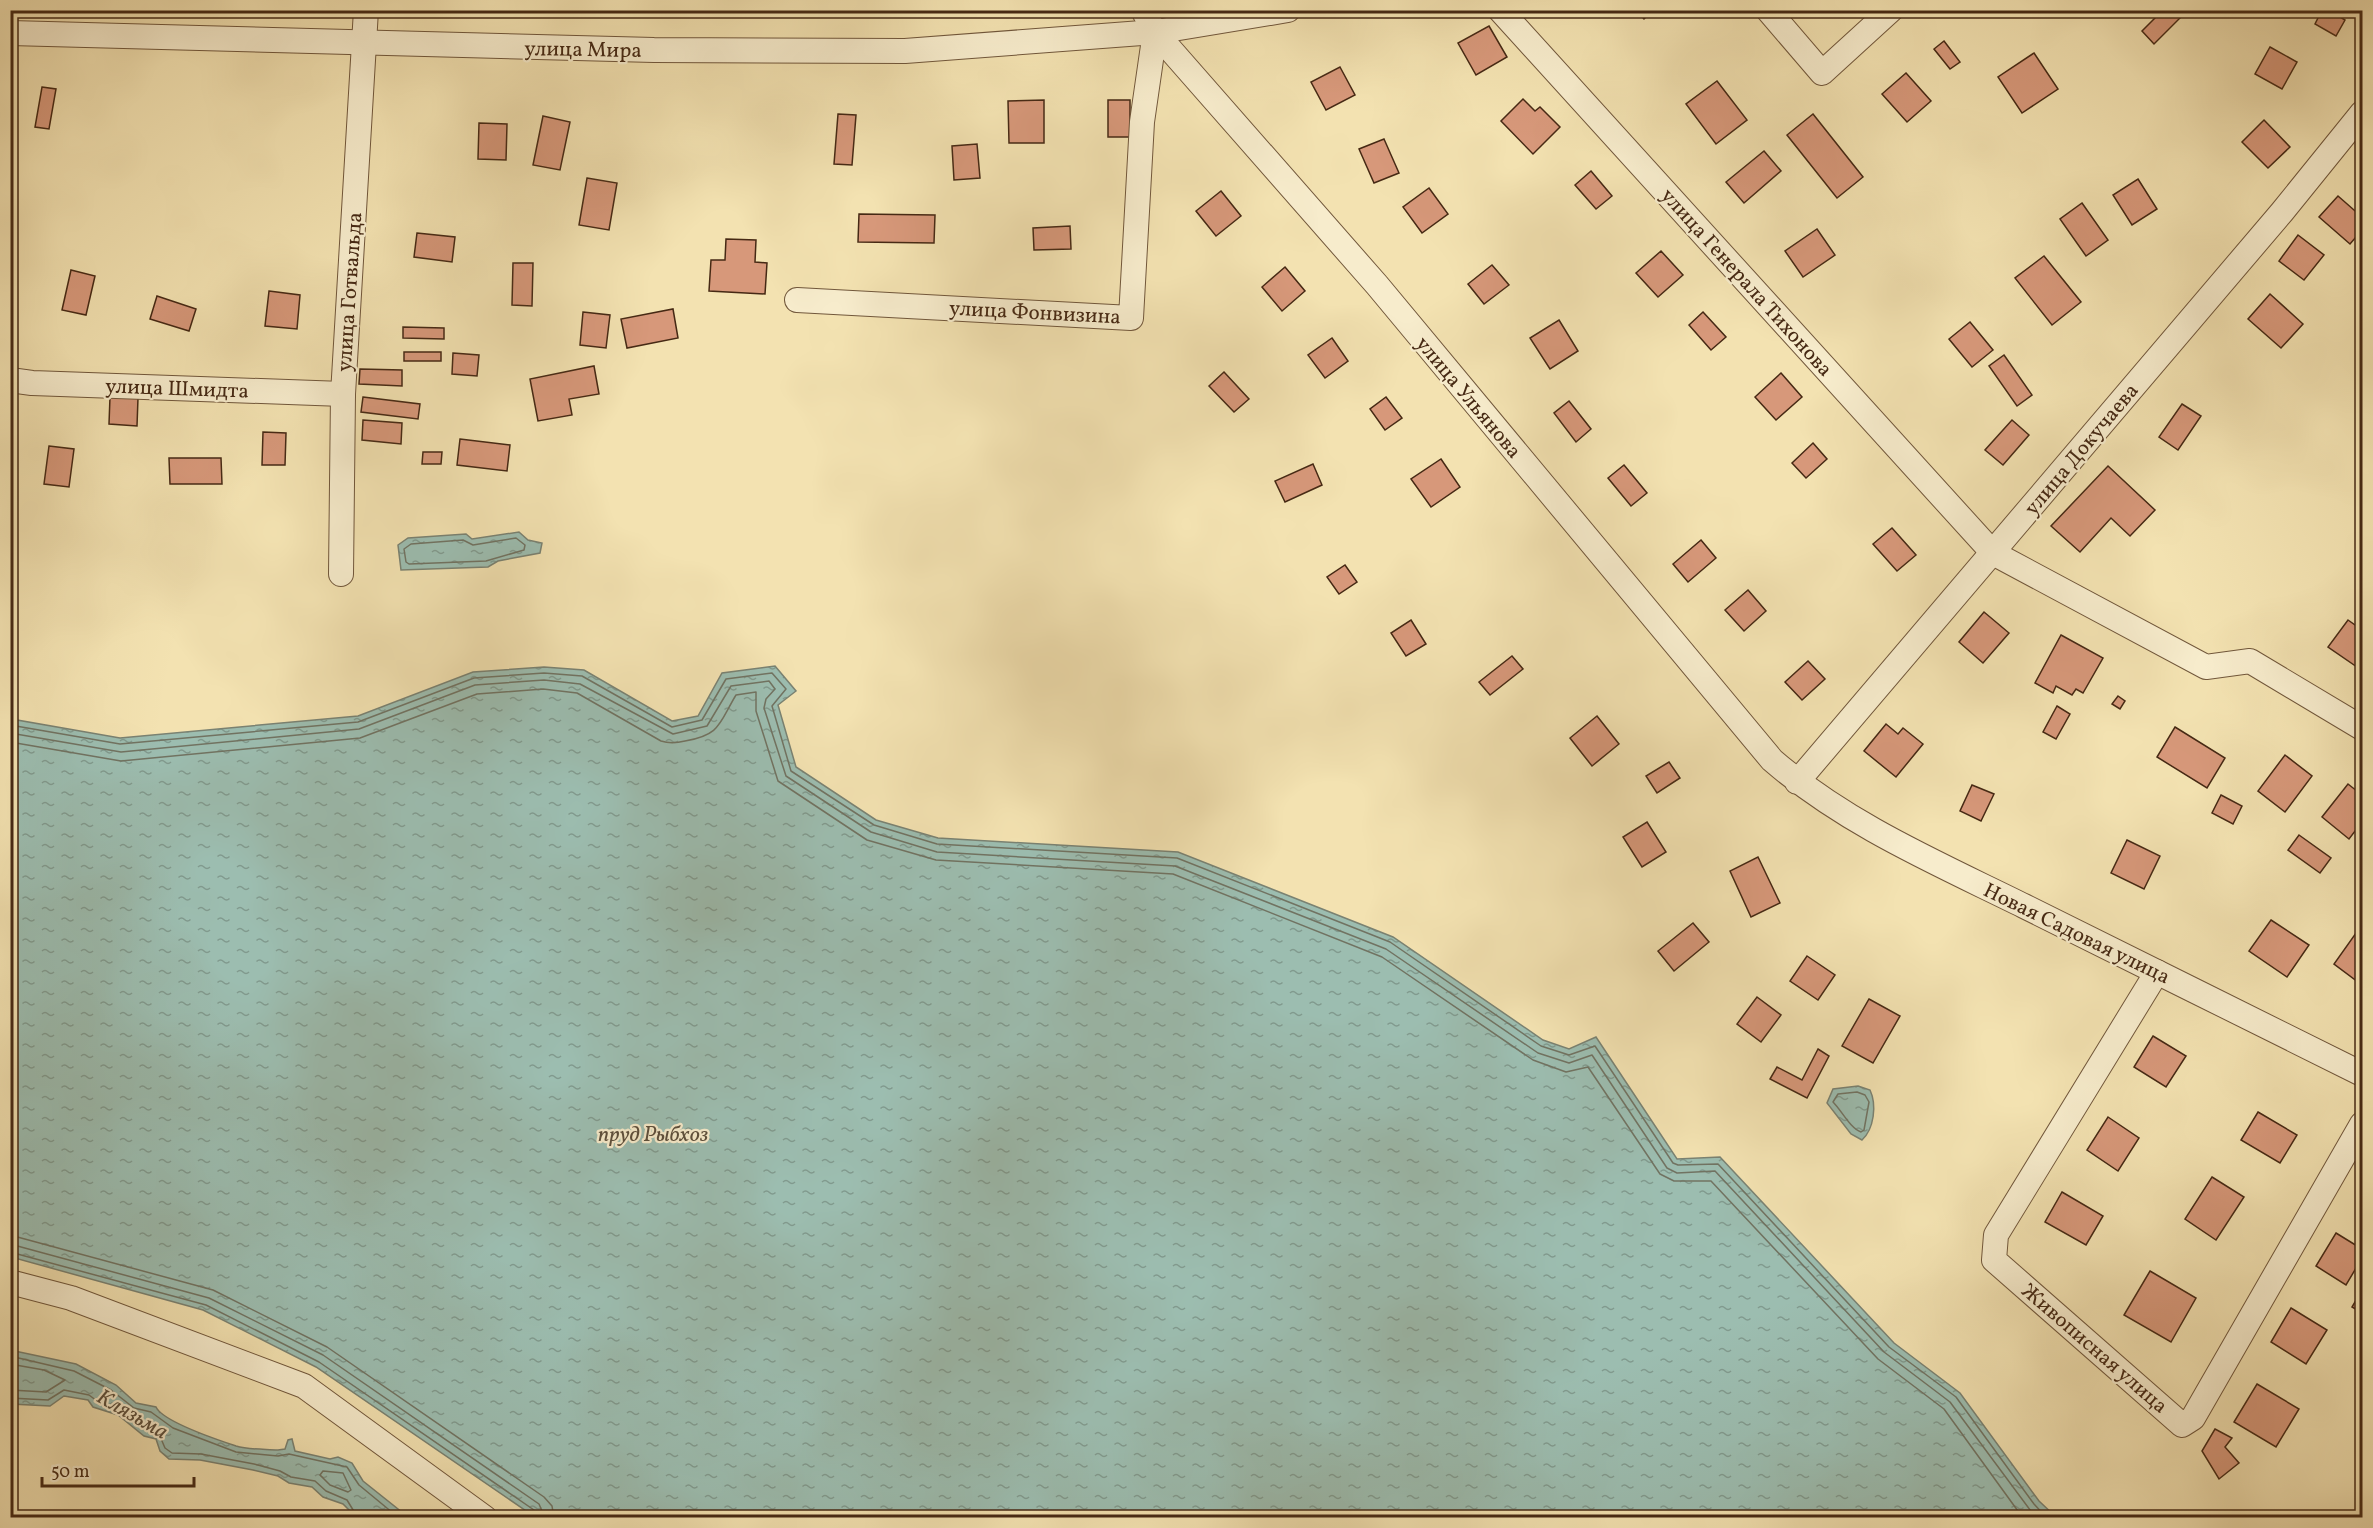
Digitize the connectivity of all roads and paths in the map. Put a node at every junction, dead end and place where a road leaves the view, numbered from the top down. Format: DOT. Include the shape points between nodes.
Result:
graph roads {
  1 [pos="366,10"];
  2 [pos="1143,10"];
  3 [pos="1288,10"];
  4 [pos="1500,10"];
  5 [pos="1768,10"];
  6 [pos="1891,10"];
  7 [pos="1155,32"];
  8 [pos="10,33"];
  9 [pos="365,44"];
  10 [pos="2362,113"];
  11 [pos="797,300"];
  12 [pos="10,380"];
  13 [pos="343,394"];
  14 [pos="1993,553"];
  15 [pos="341,573"];
  16 [pos="2362,728"];
  17 [pos="1797,782"];
  18 [pos="2157,972"];
  19 [pos="2362,1074"];
  20 [pos="2362,1124"];
  21 [pos="10,1282"];
  22 [pos="485,1518"];
  1 -- 9 [label="street, улица Готвальда"];
  2 -- 7 [label="street, улица Ульянова"];
  3 -- 7 [label="street, улица Мира"];
  4 -- 14 [label="street, улица Генерала Тихонова"];
  5 -- 6 [label="street" via="1822,73"];
  7 -- 9 [label="street, улица Мира" via="905,51"];
  7 -- 11 [label="street, улица Фонвизина" via="1142,122 1131,318"];
  7 -- 17 [label="street, улица Ульянова" via="1377,285 1770,758"];
  8 -- 9 [label="street, улица Мира"];
  9 -- 13 [label="street, улица Готвальда"];
  10 -- 14 [label="street, улица Докучаева"];
  12 -- 13 [label="street, улица Шмидта"];
  13 -- 15 [label="street, улица Готвальда"];
  14 -- 16 [label="street" via="2206,667 2250,661"];
  14 -- 17 [label="street, улица Докучаева"];
  17 -- 18 [label="street, Новая Садовая улица" via="1841,812 1923,856"];
  18 -- 19 [label="street, Новая Садовая улица"];
  18 -- 20 [label="street, Живописная улица" via="1996,1235 1994,1260 2182,1425 2193,1418"];
  21 -- 22 [label="street" via="71,1298 304,1386"];
}
